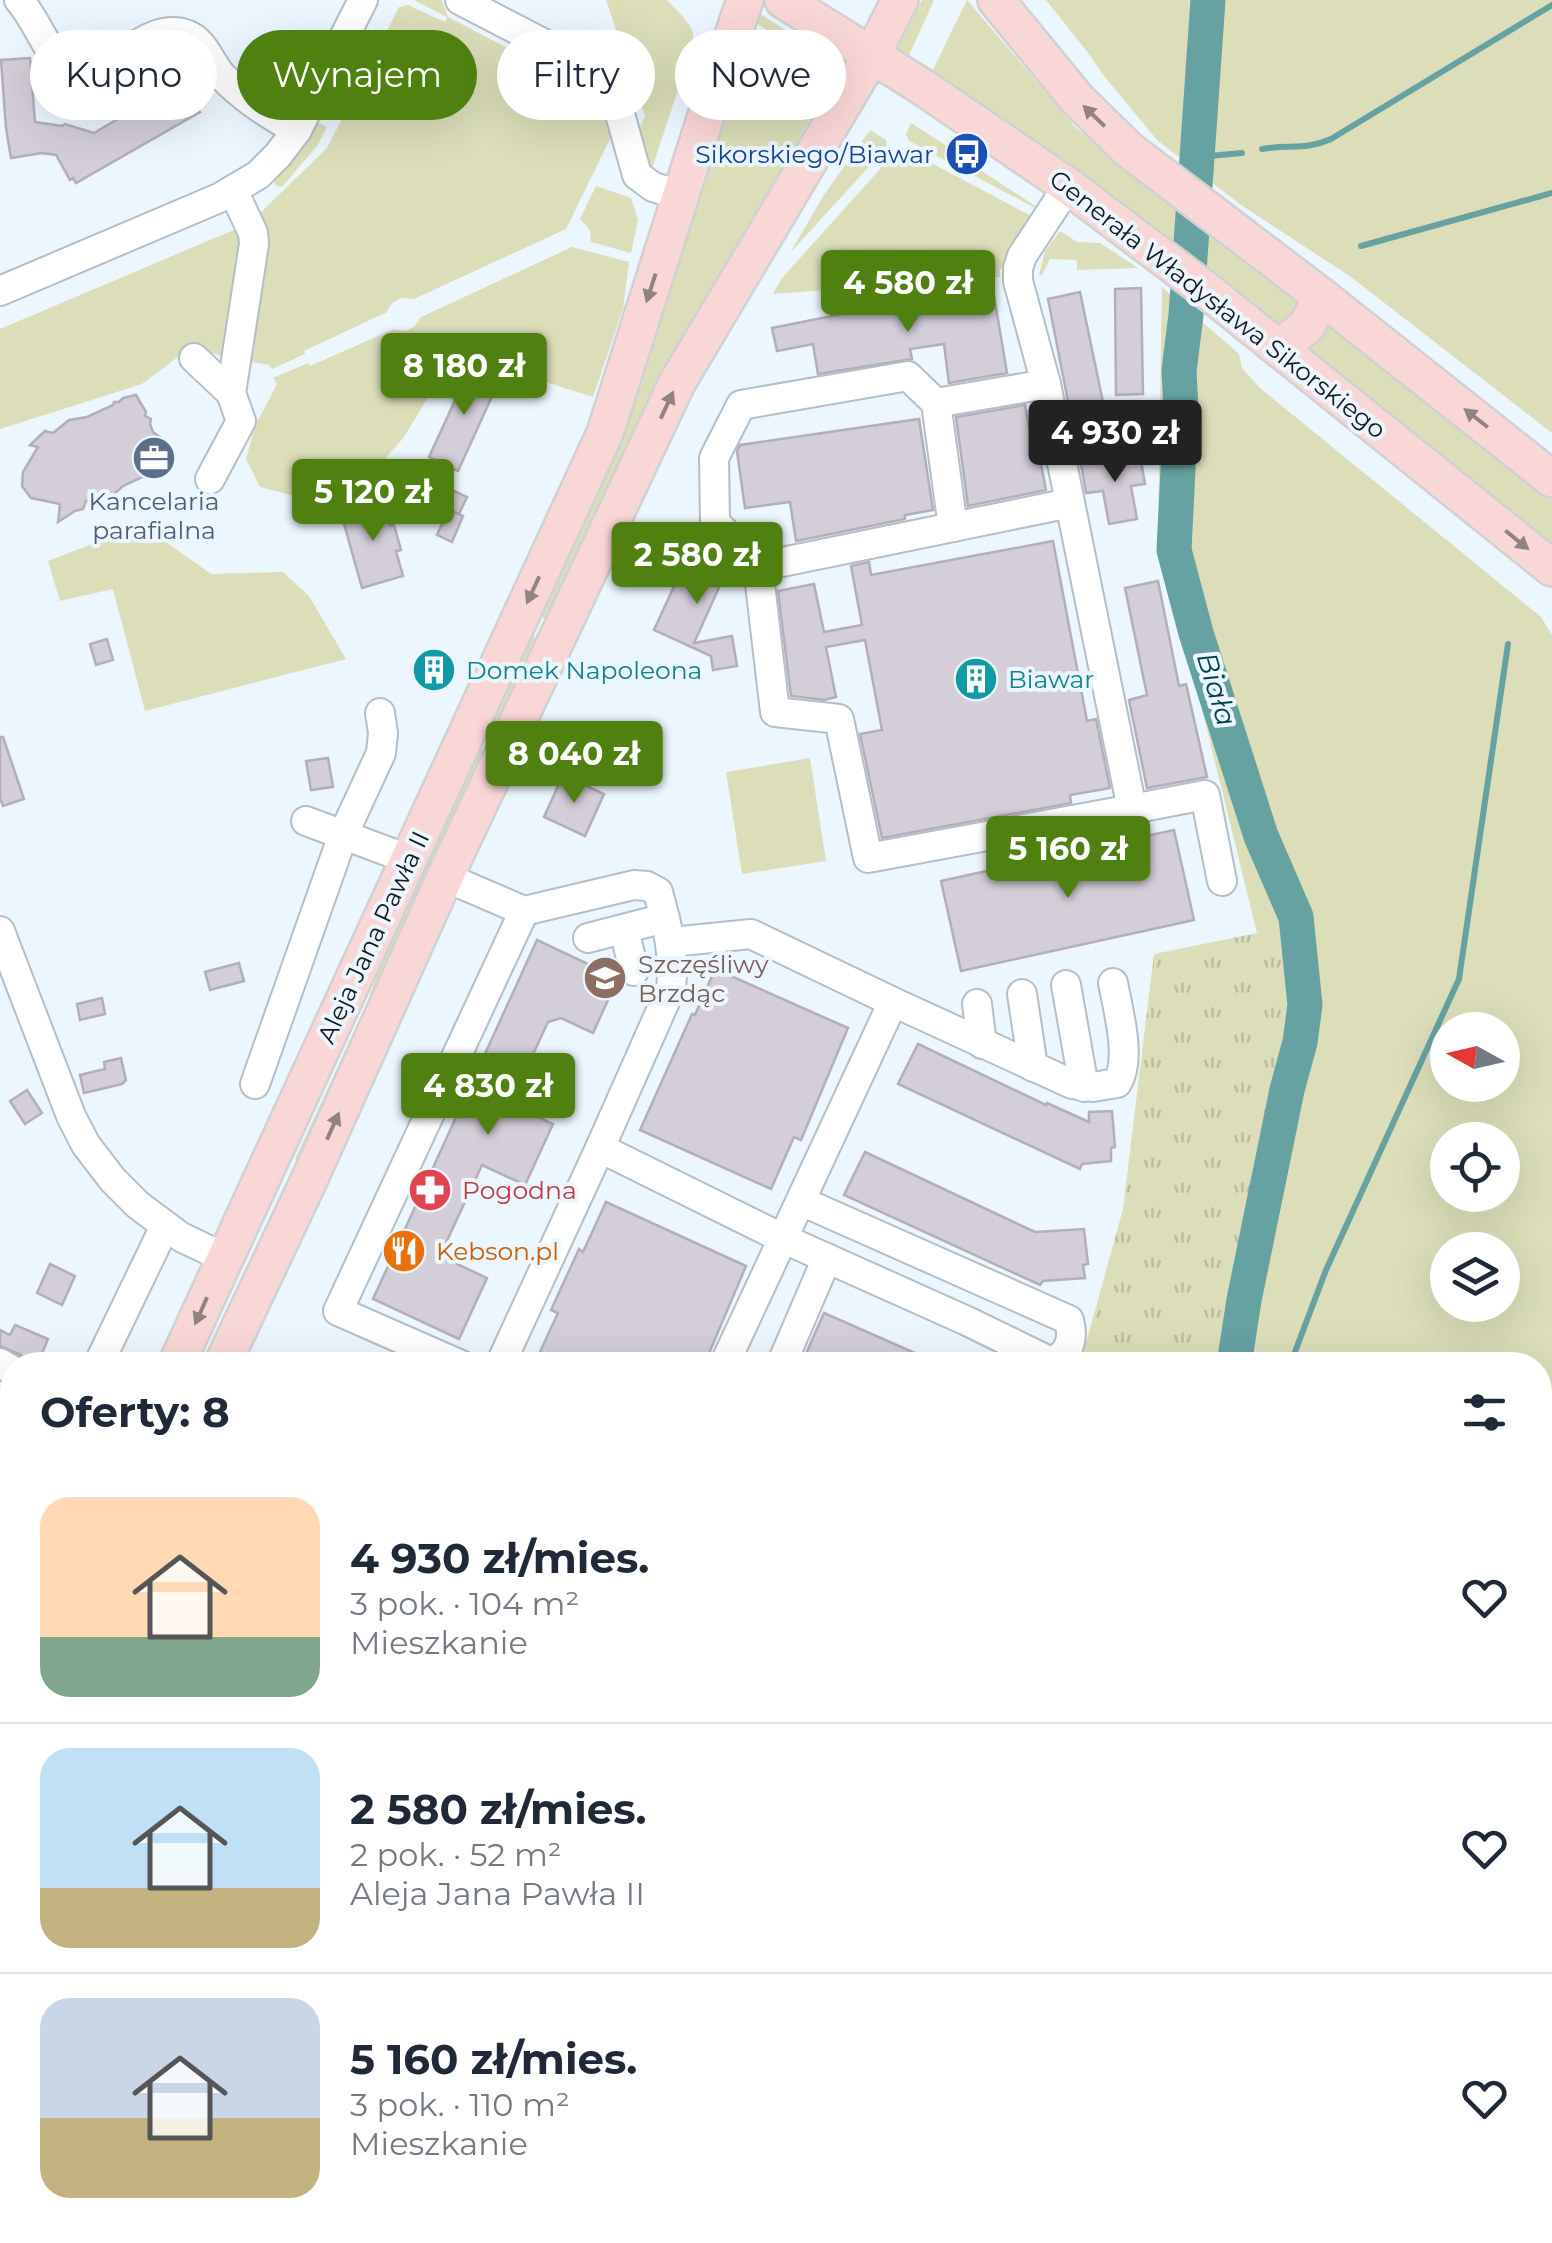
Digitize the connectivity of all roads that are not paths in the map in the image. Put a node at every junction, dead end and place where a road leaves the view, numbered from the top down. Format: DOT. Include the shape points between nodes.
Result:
graph roads {
  1 [pos="19,0"];
  2 [pos="363,0"];
  3 [pos="460,0"];
  4 [pos="746,0"];
  5 [pos="783,0"];
  6 [pos="900,0"];
  7 [pos="996,0"];
  8 [pos="40,30"];
  9 [pos="872,55"];
  10 [pos="217,68"];
  11 [pos="297,130"];
  12 [pos="1068,186"];
  13 [pos="233,190"];
  14 [pos="681,195"];
  15 [pos="0,291"];
  16 [pos="1321,296"];
  17 [pos="1278,348"];
  18 [pos="194,358"];
  19 [pos="1046,384"];
  20 [pos="230,393"];
  21 [pos="936,403"];
  22 [pos="1552,478"];
  23 [pos="210,479"];
  24 [pos="1070,503"];
  25 [pos="953,527"];
  26 [pos="758,566"];
  27 [pos="1552,568"];
  28 [pos="380,713"];
  29 [pos="1132,808"];
  30 [pos="306,822"];
  31 [pos="343,835"];
  32 [pos="408,860"];
  33 [pos="445,878"];
  34 [pos="1222,881"];
  35 [pos="524,911"];
  36 [pos="624,929"];
  37 [pos="668,930"];
  38 [pos="0,931"];
  39 [pos="588,938"];
  40 [pos="634,972"];
  41 [pos="1113,983"];
  42 [pos="1066,985"];
  43 [pos="1022,994"];
  44 [pos="892,1002"];
  45 [pos="976,1004"];
  46 [pos="982,1044"];
  47 [pos="1033,1067"];
  48 [pos="255,1084"];
  49 [pos="1084,1087"];
  50 [pos="600,1148"];
  51 [pos="272,1160"];
  52 [pos="310,1178"];
  53 [pos="801,1201"];
  54 [pos="164,1226"];
  55 [pos="784,1239"];
  56 [pos="226,1258"];
  57 [pos="827,1258"];
  58 [pos="262,1278"];
  59 [pos="984,1282"];
  60 [pos="966,1320"];
  61 [pos="104,1352"];
  62 [pos="182,1352"];
  63 [pos="228,1352"];
  64 [pos="431,1352"];
  65 [pos="506,1352"];
  66 [pos="730,1352"];
  67 [pos="787,1352"];
  68 [pos="1031,1352"];
  69 [pos="1066,1352"];
  1 -- 8 [label="street"];
  2 -- 11 [label="street"];
  3 -- 14 [label="street" via="610,78 638,174 653,187"];
  4 -- 14 [label="main road, Aleja Jana Pawła II"];
  5 -- 9 [label="main road, Generała Władysława Sikorskiego"];
  6 -- 9 [label="main road, Aleja Jana Pawła II"];
  16 -- 7 [label="main road, one-way" via="1130,150 1077,100"];
  9 -- 12 [label="main road, Generała Władysława Sikorskiego"];
  33 -- 9 [label="main road, Aleja Jana Pawła II, one-way" via="676,384"];
  10 -- 11 [label="street" via="271,117"];
  11 -- 13 [label="street" via="258,175"];
  12 -- 17 [label="main road, Generała Władysława Sikorskiego"];
  12 -- 19 [label="street" via="1018,268"];
  13 -- 15 [label="street"];
  13 -- 20 [label="street" via="254,244"];
  14 -- 32 [label="main road, Aleja Jana Pawła II, one-way" via="605,434"];
  16 -- 17 [label="main road" via="1307,326"];
  22 -- 16 [label="main road, one-way"];
  17 -- 27 [label="main road, Generała Władysława Sikorskiego, one-way"];
  18 -- 20 [label="street"];
  19 -- 21 [label="street"];
  19 -- 24 [label="street"];
  20 -- 23 [label="street" via="241,421"];
  21 -- 25 [label="street"];
  21 -- 26 [label="street" via="908,376 741,405 714,458 715,522"];
  24 -- 25 [label="street"];
  24 -- 29 [label="street"];
  25 -- 26 [label="street"];
  26 -- 29 [label="street" via="775,712 839,718 868,858"];
  28 -- 31 [label="street" via="381,752"];
  29 -- 34 [label="street" via="1205,795"];
  30 -- 31 [label="street"];
  31 -- 32 [label="street"];
  31 -- 48 [label="street"];
  32 -- 51 [label="main road, Aleja Jana Pawła II"];
  33 -- 35 [label="street"];
  52 -- 33 [label="main road, Aleja Jana Pawła II, one-way"];
  35 -- 37 [label="street" via="647,886 658,892"];
  35 -- 64 [label="street" via="338,1311"];
  36 -- 37 [label="street"];
  36 -- 39 [label="street"];
  36 -- 40 [label="street"];
  37 -- 44 [label="street" via="751,934"];
  37 -- 50 [label="street" via="671,988"];
  38 -- 54 [label="street" via="86,1145 112,1180"];
  41 -- 49 [label="street" via="1124,1070 1108,1086"];
  42 -- 49 [label="street"];
  43 -- 47 [label="street"];
  44 -- 46 [label="street"];
  44 -- 53 [label="street"];
  45 -- 46 [label="street"];
  46 -- 47 [label="street"];
  47 -- 49 [label="street"];
  50 -- 55 [label="street"];
  50 -- 65 [label="street"];
  51 -- 52 [label="main road"];
  51 -- 56 [label="main road, Aleja Jana Pawła II"];
  52 -- 58 [label="main road, Aleja Jana Pawła II"];
  53 -- 55 [label="street"];
  53 -- 59 [label="street"];
  54 -- 56 [label="street"];
  54 -- 61 [label="street"];
  55 -- 57 [label="street"];
  55 -- 66 [label="street"];
  56 -- 58 [label="main road"];
  56 -- 62 [label="main road, Aleja Jana Pawła II, one-way"];
  57 -- 60 [label="street"];
  57 -- 67 [label="street"];
  58 -- 63 [label="main road, Aleja Jana Pawła II"];
  59 -- 60 [label="street"];
  59 -- 69 [label="street" via="1069,1320 1073,1332"];
  60 -- 68 [label="street"];
}
